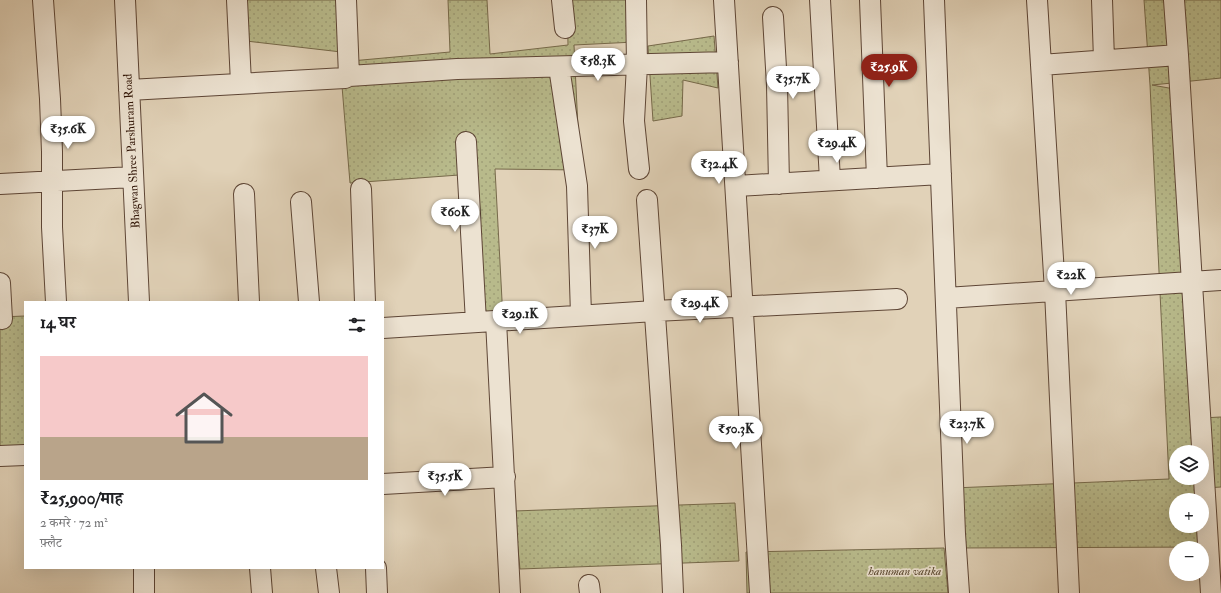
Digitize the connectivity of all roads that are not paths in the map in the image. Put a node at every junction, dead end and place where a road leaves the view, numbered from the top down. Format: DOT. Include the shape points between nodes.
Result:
graph roads {
  1 [pos="43,0"];
  2 [pos="125,0"];
  3 [pos="237,0"];
  4 [pos="346,0"];
  5 [pos="562,0"];
  6 [pos="636,0"];
  7 [pos="724,0"];
  8 [pos="820,0"];
  9 [pos="870,0"];
  10 [pos="934,0"];
  11 [pos="1037,0"];
  12 [pos="1102,0"];
  13 [pos="1174,0"];
  14 [pos="773,17"];
  15 [pos="565,28"];
  16 [pos="1178,55"];
  17 [pos="1104,60"];
  18 [pos="728,62"];
  19 [pos="637,65"];
  20 [pos="1041,65"];
  21 [pos="559,67"];
  22 [pos="349,76"];
  23 [pos="241,83"];
  24 [pos="129,90"];
  25 [pos="466,142"];
  26 [pos="639,169"];
  27 [pos="941,174"];
  28 [pos="133,178"];
  29 [pos="877,178"];
  30 [pos="830,180"];
  31 [pos="51,181"];
  32 [pos="0,184"];
  33 [pos="779,184"];
  34 [pos="736,186"];
  35 [pos="360,188"];
  36 [pos="244,194"];
  37 [pos="647,200"];
  38 [pos="301,202"];
  39 [pos="1221,280"];
  40 [pos="1192,282"];
  41 [pos="0,283"];
  42 [pos="1055,291"];
  43 [pos="946,298"];
  44 [pos="897,299"];
  45 [pos="56,301"];
  46 [pos="139,301"];
  47 [pos="249,301"];
  48 [pos="309,301"];
  49 [pos="365,301"];
  50 [pos="743,306"];
  51 [pos="655,311"];
  52 [pos="581,315"];
  53 [pos="2,319"];
  54 [pos="496,321"];
  55 [pos="476,322"];
  56 [pos="384,328"];
  57 [pos="24,455"];
  58 [pos="0,456"];
  59 [pos="505,477"];
  60 [pos="384,484"];
  61 [pos="144,569"];
  62 [pos="260,569"];
  63 [pos="326,569"];
  64 [pos="376,569"];
  65 [pos="144,593"];
  66 [pos="262,593"];
  67 [pos="329,593"];
  68 [pos="377,593"];
  69 [pos="510,593"];
  70 [pos="673,593"];
  71 [pos="760,593"];
  72 [pos="959,593"];
  73 [pos="1069,593"];
  74 [pos="1211,593"];
  1 -- 31 [label="street" via="50,99"];
  2 -- 24 [label="street, Bhagwan Shree Parshuram Road"];
  3 -- 23 [label="street"];
  4 -- 22 [label="street"];
  5 -- 15 [label="street"];
  6 -- 19 [label="street"];
  7 -- 18 [label="street"];
  8 -- 30 [label="street"];
  9 -- 29 [label="street"];
  10 -- 27 [label="street"];
  11 -- 20 [label="street"];
  12 -- 17 [label="street"];
  13 -- 16 [label="street"];
  14 -- 33 [label="street"];
  16 -- 17 [label="street"];
  16 -- 40 [label="street"];
  17 -- 20 [label="street"];
  18 -- 19 [label="street"];
  18 -- 34 [label="street"];
  19 -- 21 [label="street"];
  19 -- 26 [label="street" via="634,120"];
  20 -- 42 [label="street"];
  21 -- 22 [label="street" via="457,69"];
  21 -- 52 [label="street" via="578,186"];
  22 -- 23 [label="street"];
  23 -- 24 [label="street"];
  24 -- 28 [label="street, Bhagwan Shree Parshuram Road"];
  25 -- 55 [label="street"];
  27 -- 29 [label="street"];
  27 -- 43 [label="street"];
  28 -- 31 [label="street"];
  28 -- 46 [label="street, Bhagwan Shree Parshuram Road"];
  29 -- 30 [label="street"];
  30 -- 33 [label="street"];
  31 -- 32 [label="street"];
  31 -- 45 [label="street"];
  33 -- 34 [label="street"];
  34 -- 50 [label="street"];
  35 -- 49 [label="street"];
  36 -- 47 [label="street"];
  37 -- 51 [label="street"];
  38 -- 48 [label="street"];
  39 -- 40 [label="street"];
  40 -- 42 [label="street"];
  40 -- 74 [label="street"];
  41 -- 53 [label="street"];
  42 -- 43 [label="street"];
  42 -- 73 [label="street"];
  43 -- 72 [label="street"];
  44 -- 50 [label="street"];
  50 -- 51 [label="street"];
  50 -- 71 [label="street"];
  51 -- 52 [label="street"];
  51 -- 70 [label="street"];
  52 -- 54 [label="street"];
  54 -- 55 [label="street"];
  54 -- 59 [label="street"];
  55 -- 56 [label="street"];
  57 -- 58 [label="street"];
  59 -- 60 [label="street"];
  59 -- 69 [label="street"];
  61 -- 65 [label="street"];
  62 -- 66 [label="street"];
  63 -- 67 [label="street"];
  64 -- 68 [label="street"];
}
